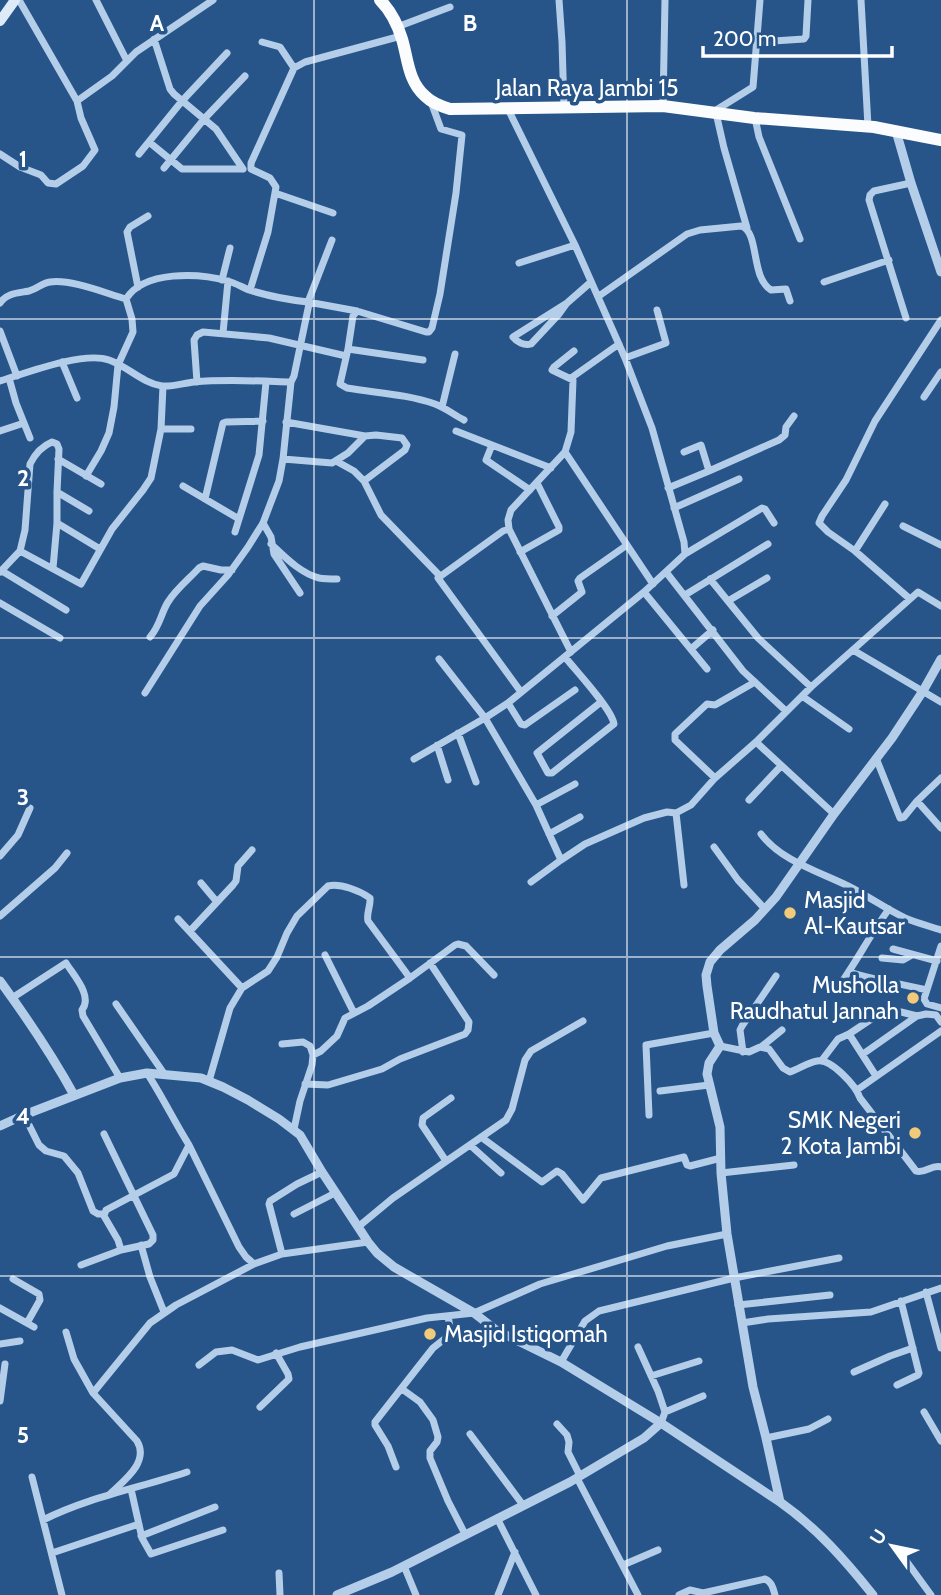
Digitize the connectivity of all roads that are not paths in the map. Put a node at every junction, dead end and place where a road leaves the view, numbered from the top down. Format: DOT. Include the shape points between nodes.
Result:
graph roads {
  1 [pos="17,0"];
  2 [pos="96,0"];
  3 [pos="213,0"];
  4 [pos="380,0"];
  5 [pos="559,0"];
  6 [pos="665,0"];
  7 [pos="760,0"];
  8 [pos="808,0"];
  9 [pos="861,0"];
  10 [pos="450,7"];
  11 [pos="0,21"];
  12 [pos="399,32"];
  13 [pos="154,39"];
  14 [pos="262,42"];
  15 [pos="757,42"];
  16 [pos="227,53"];
  17 [pos="127,61"];
  18 [pos="294,68"];
  19 [pos="245,76"];
  20 [pos="77,101"];
  21 [pos="182,101"];
  22 [pos="430,101"];
  23 [pos="663,106"];
  24 [pos="508,109"];
  25 [pos="564,109"];
  26 [pos="714,113"];
  27 [pos="205,118"];
  28 [pos="755,118"];
  29 [pos="868,126"];
  30 [pos="896,131"];
  31 [pos="941,140"];
  32 [pos="149,142"];
  33 [pos="0,154"];
  34 [pos="139,154"];
  35 [pos="170,160"];
  36 [pos="164,168"];
  37 [pos="247,169"];
  38 [pos="911,183"];
  39 [pos="275,193"];
  40 [pos="333,213"];
  41 [pos="148,216"];
  42 [pos="747,228"];
  43 [pos="800,239"];
  44 [pos="332,240"];
  45 [pos="575,245"];
  46 [pos="230,248"];
  47 [pos="889,260"];
  48 [pos="519,263"];
  49 [pos="941,272"];
  50 [pos="225,281"];
  51 [pos="591,282"];
  52 [pos="824,282"];
  53 [pos="138,287"];
  54 [pos="250,290"];
  55 [pos="599,296"];
  56 [pos="126,299"];
  57 [pos="790,301"];
  58 [pos="308,302"];
  59 [pos="0,303"];
  60 [pos="567,303"];
  61 [pos="657,310"];
  62 [pos="357,311"];
  63 [pos="906,318"];
  64 [pos="941,320"];
  65 [pos="0,331"];
  66 [pos="223,333"];
  67 [pos="619,344"];
  68 [pos="299,346"];
  69 [pos="574,351"];
  70 [pos="347,353"];
  71 [pos="455,354"];
  72 [pos="625,358"];
  73 [pos="423,360"];
  74 [pos="62,362"];
  75 [pos="118,365"];
  76 [pos="941,372"];
  77 [pos="13,377"];
  78 [pos="570,378"];
  79 [pos="0,381"];
  80 [pos="197,382"];
  81 [pos="266,382"];
  82 [pos="290,382"];
  83 [pos="163,386"];
  84 [pos="924,397"];
  85 [pos="76,398"];
  86 [pos="442,407"];
  87 [pos="794,416"];
  88 [pos="464,420"];
  89 [pos="263,421"];
  90 [pos="286,422"];
  91 [pos="24,423"];
  92 [pos="161,429"];
  93 [pos="191,429"];
  94 [pos="0,431"];
  95 [pos="456,431"];
  96 [pos="365,436"];
  97 [pos="30,438"];
  98 [pos="492,445"];
  99 [pos="684,452"];
  100 [pos="565,453"];
  101 [pos="58,459"];
  102 [pos="283,459"];
  103 [pos="336,461"];
  104 [pos="551,468"];
  105 [pos="709,471"];
  106 [pos="86,476"];
  107 [pos="739,479"];
  108 [pos="364,481"];
  109 [pos="537,483"];
  110 [pos="100,484"];
  111 [pos="183,486"];
  112 [pos="668,488"];
  113 [pos="530,490"];
  114 [pos="57,492"];
  115 [pos="205,499"];
  116 [pos="885,504"];
  117 [pos="674,508"];
  118 [pos="89,511"];
  119 [pos="239,519"];
  120 [pos="57,523"];
  121 [pos="263,523"];
  122 [pos="774,523"];
  123 [pos="903,526"];
  124 [pos="509,529"];
  125 [pos="235,532"];
  126 [pos="271,543"];
  127 [pos="768,544"];
  128 [pos="627,545"];
  129 [pos="941,545"];
  130 [pos="100,549"];
  131 [pos="20,551"];
  132 [pos="855,551"];
  133 [pos="520,552"];
  134 [pos="685,554"];
  135 [pos="53,568"];
  136 [pos="232,570"];
  137 [pos="1,572"];
  138 [pos="666,572"];
  139 [pos="439,575"];
  140 [pos="767,578"];
  141 [pos="337,579"];
  142 [pos="710,579"];
  143 [pos="653,584"];
  144 [pos="644,592"];
  145 [pos="300,593"];
  146 [pos="685,595"];
  147 [pos="910,599"];
  148 [pos="728,601"];
  149 [pos="0,603"];
  150 [pos="941,606"];
  151 [pos="66,610"];
  152 [pos="552,616"];
  153 [pos="713,630"];
  154 [pos="150,637"];
  155 [pos="60,638"];
  156 [pos="691,649"];
  157 [pos="853,650"];
  158 [pos="568,654"];
  159 [pos="439,659"];
  160 [pos="941,659"];
  161 [pos="707,669"];
  162 [pos="755,682"];
  163 [pos="811,687"];
  164 [pos="575,690"];
  165 [pos="923,691"];
  166 [pos="521,692"];
  167 [pos="145,693"];
  168 [pos="802,696"];
  169 [pos="601,702"];
  170 [pos="941,702"];
  171 [pos="508,703"];
  172 [pos="786,711"];
  173 [pos="485,718"];
  174 [pos="849,729"];
  175 [pos="458,733"];
  176 [pos="756,741"];
  177 [pos="437,745"];
  178 [pos="876,758"];
  179 [pos="414,759"];
  180 [pos="780,766"];
  181 [pos="715,778"];
  182 [pos="448,780"];
  183 [pos="475,782"];
  184 [pos="575,784"];
  185 [pos="939,784"];
  186 [pos="749,800"];
  187 [pos="917,801"];
  188 [pos="536,804"];
  189 [pos="30,808"];
  190 [pos="676,813"];
  191 [pos="834,814"];
  192 [pos="580,817"];
  193 [pos="941,828"];
  194 [pos="549,834"];
  195 [pos="761,834"];
  196 [pos="714,847"];
  197 [pos="252,850"];
  198 [pos="67,853"];
  199 [pos="0,856"];
  200 [pos="561,860"];
  201 [pos="801,863"];
  202 [pos="531,882"];
  203 [pos="201,883"];
  204 [pos="684,885"];
  205 [pos="217,902"];
  206 [pos="765,909"];
  207 [pos="889,909"];
  208 [pos="0,916"];
  209 [pos="178,919"];
  210 [pos="941,930"];
  211 [pos="190,931"];
  212 [pos="941,946"];
  213 [pos="893,949"];
  214 [pos="324,955"];
  215 [pos="912,955"];
  216 [pos="882,958"];
  217 [pos="937,961"];
  218 [pos="430,963"];
  219 [pos="849,972"];
  220 [pos="494,975"];
  221 [pos="776,976"];
  222 [pos="410,978"];
  223 [pos="0,981"];
  224 [pos="839,986"];
  225 [pos="242,988"];
  226 [pos="927,990"];
  227 [pos="12,998"];
  228 [pos="116,1004"];
  229 [pos="941,1008"];
  230 [pos="355,1013"];
  231 [pos="917,1016"];
  232 [pos="583,1021"];
  233 [pos="941,1022"];
  234 [pos="782,1030"];
  235 [pos="941,1031"];
  236 [pos="714,1033"];
  237 [pos="849,1034"];
  238 [pos="282,1044"];
  239 [pos="720,1046"];
  240 [pos="760,1047"];
  241 [pos="743,1052"];
  242 [pos="863,1054"];
  243 [pos="313,1055"];
  244 [pos="822,1060"];
  245 [pos="147,1073"];
  246 [pos="164,1075"];
  247 [pos="876,1076"];
  248 [pos="120,1078"];
  249 [pos="209,1080"];
  250 [pos="306,1084"];
  251 [pos="709,1084"];
  252 [pos="857,1090"];
  253 [pos="660,1091"];
  254 [pos="74,1095"];
  255 [pos="451,1098"];
  256 [pos="24,1115"];
  257 [pos="649,1115"];
  258 [pos="0,1126"];
  259 [pos="293,1129"];
  260 [pos="103,1133"];
  261 [pos="481,1137"];
  262 [pos="189,1145"];
  263 [pos="470,1145"];
  264 [pos="720,1158"];
  265 [pos="446,1161"];
  266 [pos="794,1165"];
  267 [pos="941,1167"];
  268 [pos="322,1172"];
  269 [pos="721,1172"];
  270 [pos="501,1174"];
  271 [pos="335,1193"];
  272 [pos="133,1195"];
  273 [pos="104,1213"];
  274 [pos="294,1214"];
  275 [pos="358,1227"];
  276 [pos="727,1234"];
  277 [pos="368,1242"];
  278 [pos="141,1245"];
  279 [pos="121,1250"];
  280 [pos="282,1254"];
  281 [pos="839,1258"];
  282 [pos="254,1264"];
  283 [pos="81,1265"];
  284 [pos="734,1278"];
  285 [pos="13,1279"];
  286 [pos="941,1289"];
  287 [pos="926,1293"];
  288 [pos="830,1295"];
  289 [pos="901,1301"];
  290 [pos="738,1305"];
  291 [pos="0,1308"];
  292 [pos="164,1311"];
  293 [pos="474,1314"];
  294 [pos="447,1316"];
  295 [pos="742,1323"];
  296 [pos="66,1332"];
  297 [pos="20,1341"];
  298 [pos="0,1344"];
  299 [pos="638,1347"];
  300 [pos="913,1348"];
  301 [pos="941,1348"];
  302 [pos="276,1353"];
  303 [pos="699,1361"];
  304 [pos="561,1362"];
  305 [pos="5,1364"];
  306 [pos="199,1365"];
  307 [pos="854,1372"];
  308 [pos="651,1376"];
  309 [pos="897,1385"];
  310 [pos="401,1389"];
  311 [pos="93,1393"];
  312 [pos="703,1396"];
  313 [pos="0,1401"];
  314 [pos="260,1407"];
  315 [pos="665,1412"];
  316 [pos="924,1412"];
  317 [pos="828,1419"];
  318 [pos="661,1423"];
  319 [pos="557,1424"];
  320 [pos="470,1434"];
  321 [pos="766,1438"];
  322 [pos="940,1438"];
  323 [pos="397,1467"];
  324 [pos="187,1472"];
  325 [pos="32,1477"];
  326 [pos="579,1477"];
  327 [pos="131,1489"];
  328 [pos="109,1495"];
  329 [pos="780,1502"];
  330 [pos="523,1505"];
  331 [pos="215,1507"];
  332 [pos="497,1518"];
  333 [pos="43,1520"];
  334 [pos="139,1524"];
  335 [pos="223,1530"];
  336 [pos="465,1534"];
  337 [pos="141,1536"];
  338 [pos="658,1550"];
  339 [pos="899,1551"];
  340 [pos="52,1552"];
  341 [pos="515,1552"];
  342 [pos="623,1565"];
  343 [pos="404,1566"];
  344 [pos="279,1573"];
  345 [pos="62,1595"];
  346 [pos="280,1595"];
  347 [pos="337,1595"];
  348 [pos="416,1595"];
  349 [pos="498,1595"];
  350 [pos="536,1595"];
  351 [pos="638,1595"];
  352 [pos="679,1595"];
  353 [pos="775,1595"];
  354 [pos="873,1595"];
  355 [pos="931,1595"];
  1 -- 11 [label="main road"];
  1 -- 20 [label="street"];
  2 -- 17 [label="street"];
  3 -- 13 [label="street"];
  4 -- 12 [label="highway"];
  5 -- 25 [label="street"];
  6 -- 23 [label="street"];
  7 -- 15 [label="street"];
  8 -- 15 [label="street" via="805,38"];
  9 -- 29 [label="street"];
  10 -- 12 [label="street"];
  12 -- 18 [label="street"];
  12 -- 22 [label="highway" via="410,74"];
  13 -- 17 [label="street"];
  13 -- 21 [label="street" via="170,89"];
  14 -- 18 [label="street" via="280,47"];
  15 -- 26 [label="street" via="753,87"];
  16 -- 21 [label="street"];
  17 -- 20 [label="street"];
  18 -- 37 [label="street"];
  19 -- 27 [label="street"];
  20 -- 33 [label="street" via="96,150 71,176 51,184"];
  21 -- 27 [label="street"];
  21 -- 32 [label="street"];
  22 -- 24 [label="highway, Jalan Raya Jambi 15" via="450,109"];
  22 -- 62 [label="street" via="443,131 462,135 432,328 426,332"];
  23 -- 25 [label="highway, Jalan Raya Jambi 15"];
  23 -- 26 [label="highway, Jalan Raya Jambi 15"];
  24 -- 25 [label="highway, Jalan Raya Jambi 15"];
  24 -- 45 [label="street"];
  26 -- 28 [label="highway, Jalan Raya Jambi 15"];
  26 -- 42 [label="street"];
  27 -- 35 [label="street"];
  27 -- 37 [label="street"];
  28 -- 29 [label="highway, Jalan Raya Jambi 15"];
  28 -- 43 [label="street"];
  29 -- 30 [label="highway, Jalan Raya Jambi 15"];
  30 -- 31 [label="highway, Jalan Raya Jambi 15"];
  30 -- 38 [label="street"];
  32 -- 34 [label="street"];
  32 -- 35 [label="street"];
  35 -- 36 [label="street"];
  35 -- 37 [label="street" via="182,169"];
  37 -- 39 [label="street" via="270,178"];
  38 -- 47 [label="street" via="870,195"];
  38 -- 49 [label="street"];
  39 -- 40 [label="street"];
  39 -- 54 [label="street"];
  41 -- 53 [label="street" via="127,232"];
  42 -- 55 [label="street" via="687,234"];
  42 -- 57 [label="street" via="763,284 771,290 786,289"];
  44 -- 58 [label="street"];
  45 -- 48 [label="street"];
  45 -- 51 [label="street"];
  46 -- 50 [label="street"];
  47 -- 52 [label="street"];
  47 -- 63 [label="street"];
  50 -- 53 [label="street" via="166,276"];
  50 -- 54 [label="street"];
  50 -- 66 [label="street"];
  51 -- 55 [label="street"];
  51 -- 60 [label="street"];
  53 -- 56 [label="street"];
  54 -- 58 [label="street"];
  55 -- 67 [label="street"];
  56 -- 59 [label="street" via="53,282 9,294"];
  56 -- 75 [label="street" via="133,332"];
  58 -- 62 [label="street"];
  58 -- 68 [label="street"];
  60 -- 60 [label="street" via="531,344 513,337"];
  61 -- 72 [label="street" via="666,343"];
  62 -- 70 [label="street"];
  64 -- 132 [label="street" via="875,421 820,520 820,525"];
  65 -- 77 [label="street"];
  66 -- 68 [label="street"];
  66 -- 80 [label="street" via="203,332 194,340"];
  67 -- 72 [label="street"];
  67 -- 78 [label="street"];
  68 -- 70 [label="street"];
  68 -- 82 [label="street"];
  69 -- 78 [label="street" via="552,369"];
  70 -- 73 [label="street"];
  70 -- 86 [label="street" via="342,386"];
  71 -- 86 [label="street"];
  72 -- 112 [label="street" via="652,428"];
  74 -- 75 [label="street" via="90,358"];
  74 -- 77 [label="street"];
  74 -- 85 [label="street"];
  75 -- 83 [label="street"];
  75 -- 106 [label="street" via="109,433"];
  76 -- 84 [label="street"];
  77 -- 79 [label="street"];
  77 -- 91 [label="street"];
  78 -- 100 [label="street" via="571,432"];
  80 -- 81 [label="street"];
  80 -- 83 [label="street"];
  81 -- 82 [label="street"];
  81 -- 89 [label="street"];
  82 -- 90 [label="street"];
  83 -- 92 [label="street"];
  86 -- 88 [label="street"];
  87 -- 105 [label="street" via="779,440"];
  89 -- 115 [label="street" via="223,424"];
  89 -- 119 [label="street" via="259,455"];
  90 -- 96 [label="street"];
  90 -- 102 [label="street"];
  91 -- 94 [label="street"];
  91 -- 97 [label="street"];
  92 -- 93 [label="street"];
  92 -- 130 [label="street" via="151,478"];
  95 -- 98 [label="street"];
  96 -- 103 [label="street"];
  96 -- 108 [label="street" via="402,438 407,445"];
  98 -- 104 [label="street"];
  98 -- 113 [label="street" via="486,460"];
  99 -- 105 [label="street" via="701,445"];
  100 -- 104 [label="street"];
  100 -- 128 [label="street"];
  101 -- 106 [label="street"];
  101 -- 114 [label="street"];
  101 -- 131 [label="street" via="59,449 52,442 41,448 30,464"];
  102 -- 103 [label="street"];
  102 -- 121 [label="street"];
  103 -- 108 [label="street"];
  104 -- 109 [label="street"];
  105 -- 112 [label="street"];
  106 -- 110 [label="street"];
  107 -- 117 [label="street"];
  108 -- 139 [label="street" via="381,515"];
  109 -- 113 [label="street"];
  109 -- 133 [label="street" via="559,530"];
  111 -- 115 [label="street"];
  112 -- 117 [label="street"];
  113 -- 124 [label="street" via="509,514"];
  114 -- 118 [label="street"];
  114 -- 120 [label="street"];
  115 -- 119 [label="street"];
  116 -- 132 [label="street"];
  117 -- 134 [label="street"];
  119 -- 125 [label="street"];
  120 -- 130 [label="street"];
  120 -- 135 [label="street"];
  121 -- 126 [label="street"];
  121 -- 136 [label="street"];
  122 -- 134 [label="street" via="762,508"];
  123 -- 129 [label="street"];
  124 -- 133 [label="street"];
  124 -- 139 [label="street"];
  126 -- 141 [label="street" via="304,571 318,578"];
  126 -- 145 [label="street"];
  127 -- 142 [label="street"];
  128 -- 143 [label="street"];
  128 -- 152 [label="street" via="580,578 582,592"];
  130 -- 135 [label="street" via="81,584"];
  131 -- 135 [label="street"];
  131 -- 137 [label="street"];
  132 -- 147 [label="street"];
  133 -- 152 [label="street"];
  134 -- 138 [label="street"];
  136 -- 154 [label="street" via="199,568 175,591"];
  136 -- 167 [label="street" via="200,606"];
  137 -- 151 [label="street"];
  138 -- 143 [label="street"];
  138 -- 146 [label="street"];
  139 -- 166 [label="street" via="438,580"];
  140 -- 148 [label="street"];
  142 -- 146 [label="street"];
  142 -- 148 [label="street"];
  143 -- 144 [label="street"];
  144 -- 156 [label="street"];
  144 -- 158 [label="street"];
  146 -- 153 [label="street"];
  147 -- 150 [label="street" via="919,592"];
  147 -- 157 [label="street"];
  148 -- 163 [label="street" via="758,638"];
  149 -- 155 [label="street"];
  152 -- 158 [label="street"];
  153 -- 156 [label="street"];
  153 -- 162 [label="street"];
  156 -- 161 [label="street"];
  157 -- 163 [label="street"];
  157 -- 165 [label="street"];
  158 -- 166 [label="street"];
  158 -- 169 [label="street"];
  159 -- 173 [label="street"];
  160 -- 165 [label="street"];
  162 -- 172 [label="street"];
  162 -- 181 [label="street" via="715,705 707,704 675,734 675,740"];
  163 -- 168 [label="street"];
  164 -- 171 [label="street" via="525,724"];
  165 -- 170 [label="street"];
  165 -- 178 [label="street"];
  166 -- 171 [label="street"];
  168 -- 172 [label="street"];
  168 -- 174 [label="street"];
  169 -- 169 [label="street" via="537,753 548,773 614,724"];
  171 -- 173 [label="street"];
  172 -- 176 [label="street"];
  173 -- 175 [label="street"];
  173 -- 188 [label="street"];
  175 -- 177 [label="street"];
  175 -- 183 [label="street"];
  176 -- 180 [label="street"];
  176 -- 181 [label="street"];
  177 -- 179 [label="street"];
  177 -- 182 [label="street"];
  178 -- 187 [label="street" via="898,817 904,817"];
  178 -- 191 [label="street"];
  180 -- 186 [label="street"];
  180 -- 191 [label="street"];
  181 -- 190 [label="street"];
  184 -- 188 [label="street"];
  185 -- 187 [label="street"];
  187 -- 193 [label="street"];
  188 -- 194 [label="street"];
  189 -- 199 [label="street" via="18,835"];
  190 -- 200 [label="street" via="644,818"];
  190 -- 204 [label="street"];
  191 -- 201 [label="street"];
  192 -- 194 [label="street"];
  194 -- 200 [label="street"];
  195 -- 201 [label="street"];
  196 -- 206 [label="street"];
  197 -- 205 [label="street" via="238,866 236,881"];
  198 -- 208 [label="street"];
  200 -- 202 [label="street"];
  201 -- 206 [label="street"];
  201 -- 207 [label="street"];
  203 -- 205 [label="street"];
  205 -- 211 [label="street"];
  206 -- 236 [label="street" via="710,962 706,986"];
  207 -- 210 [label="street"];
  207 -- 219 [label="street"];
  209 -- 211 [label="street"];
  211 -- 225 [label="street"];
  212 -- 217 [label="street"];
  213 -- 215 [label="street"];
  214 -- 230 [label="street"];
  215 -- 216 [label="street" via="903,960"];
  215 -- 217 [label="street"];
  217 -- 226 [label="street"];
  218 -- 220 [label="street" via="462,944"];
  218 -- 222 [label="street"];
  218 -- 250 [label="street" via="468,1022 465,1034 382,1069 328,1085"];
  219 -- 224 [label="street"];
  219 -- 226 [label="street"];
  221 -- 241 [label="street" via="741,1026"];
  222 -- 225 [label="street" via="368,921 370,898 335,884 297,916 268,971"];
  222 -- 230 [label="street"];
  223 -- 227 [label="street"];
  225 -- 249 [label="street" via="230,1008"];
  226 -- 229 [label="street" via="925,1001"];
  227 -- 248 [label="street" via="66,963 86,997 83,1016"];
  227 -- 254 [label="street"];
  228 -- 246 [label="street"];
  230 -- 243 [label="street" via="345,1018 337,1036"];
  231 -- 233 [label="street" via="936,1015"];
  231 -- 237 [label="street" via="879,1014"];
  231 -- 242 [label="street"];
  232 -- 261 [label="street" via="531,1051 506,1120"];
  234 -- 240 [label="street"];
  235 -- 247 [label="street"];
  236 -- 239 [label="street"];
  236 -- 257 [label="street" via="646,1045"];
  237 -- 242 [label="street"];
  237 -- 244 [label="street" via="838,1039"];
  238 -- 243 [label="street" via="303,1042"];
  239 -- 241 [label="street"];
  239 -- 251 [label="street" via="708,1066"];
  240 -- 241 [label="street"];
  240 -- 244 [label="street" via="769,1049 790,1072"];
  242 -- 247 [label="street"];
  243 -- 250 [label="street"];
  244 -- 252 [label="street"];
  245 -- 246 [label="street"];
  245 -- 248 [label="street"];
  245 -- 262 [label="street"];
  246 -- 249 [label="street"];
  247 -- 252 [label="street"];
  248 -- 254 [label="street"];
  249 -- 259 [label="street"];
  250 -- 259 [label="street"];
  251 -- 253 [label="street"];
  251 -- 264 [label="street" via="720,1128"];
  252 -- 267 [label="street" via="916,1171"];
  254 -- 256 [label="street"];
  255 -- 265 [label="street" via="421,1121"];
  256 -- 258 [label="street"];
  256 -- 273 [label="street" via="39,1145 64,1156 78,1173 93,1211"];
  259 -- 268 [label="street"];
  260 -- 272 [label="street"];
  261 -- 263 [label="street"];
  261 -- 264 [label="street" via="542,1182 557,1171 562,1174 583,1200 601,1178 684,1157 690,1166"];
  262 -- 272 [label="street" via="174,1174"];
  262 -- 282 [label="street" via="239,1247"];
  263 -- 265 [label="street"];
  263 -- 270 [label="street"];
  264 -- 269 [label="street"];
  265 -- 275 [label="street"];
  266 -- 269 [label="street"];
  268 -- 271 [label="street"];
  268 -- 280 [label="street" via="269,1204"];
  269 -- 276 [label="street"];
  271 -- 274 [label="street"];
  271 -- 275 [label="street"];
  272 -- 273 [label="street"];
  272 -- 278 [label="street" via="153,1235 149,1244"];
  273 -- 279 [label="street"];
  275 -- 277 [label="street"];
  276 -- 284 [label="street"];
  276 -- 293 [label="street" via="667,1246 540,1284"];
  277 -- 280 [label="street"];
  277 -- 293 [label="street" via="394,1267"];
  278 -- 279 [label="street"];
  278 -- 292 [label="street"];
  279 -- 283 [label="street"];
  280 -- 282 [label="street"];
  281 -- 284 [label="street"];
  282 -- 292 [label="street"];
  284 -- 290 [label="street"];
  284 -- 304 [label="street" via="599,1311 585,1321"];
  285 -- 291 [label="street" via="39,1294 30,1325"];
  286 -- 287 [label="street"];
  287 -- 289 [label="street"];
  287 -- 301 [label="street"];
  288 -- 290 [label="street"];
  289 -- 295 [label="street" via="871,1312"];
  289 -- 300 [label="street"];
  290 -- 295 [label="street"];
  292 -- 311 [label="street"];
  293 -- 294 [label="street"];
  293 -- 304 [label="street"];
  294 -- 302 [label="street"];
  294 -- 310 [label="street" via="447,1337"];
  295 -- 321 [label="street"];
  296 -- 311 [label="street" via="74,1359"];
  297 -- 298 [label="street"];
  299 -- 308 [label="street"];
  300 -- 307 [label="street"];
  300 -- 309 [label="street" via="918,1375"];
  302 -- 306 [label="street" via="258,1360 232,1350 216,1352"];
  302 -- 314 [label="street" via="289,1379"];
  303 -- 308 [label="street"];
  304 -- 318 [label="street"];
  305 -- 313 [label="street"];
  308 -- 315 [label="street"];
  310 -- 323 [label="street" via="375,1422"];
  310 -- 336 [label="street" via="420,1402 433,1420 438,1437 430,1458"];
  311 -- 328 [label="street" via="140,1447 134,1469"];
  312 -- 315 [label="street"];
  315 -- 318 [label="street"];
  316 -- 322 [label="street"];
  317 -- 321 [label="street" via="809,1429"];
  318 -- 326 [label="street"];
  318 -- 329 [label="street"];
  319 -- 326 [label="street" via="567,1435 568,1452"];
  320 -- 330 [label="street"];
  321 -- 329 [label="street"];
  324 -- 327 [label="street"];
  325 -- 333 [label="street"];
  326 -- 330 [label="street"];
  326 -- 342 [label="street"];
  327 -- 328 [label="street"];
  327 -- 334 [label="street"];
  328 -- 333 [label="street"];
  329 -- 354 [label="street" via="824,1537"];
  330 -- 332 [label="street"];
  331 -- 337 [label="street"];
  332 -- 336 [label="street"];
  332 -- 341 [label="street"];
  333 -- 340 [label="street"];
  334 -- 337 [label="street"];
  334 -- 340 [label="street"];
  335 -- 337 [label="street" via="154,1554"];
  336 -- 343 [label="street"];
  338 -- 342 [label="street"];
  339 -- 355 [label="street"];
  340 -- 345 [label="street"];
  341 -- 349 [label="street"];
  341 -- 350 [label="street"];
  342 -- 351 [label="street"];
  343 -- 347 [label="street"];
  343 -- 348 [label="street"];
  344 -- 346 [label="street"];
  352 -- 353 [label="street" via="765,1579"];
}
